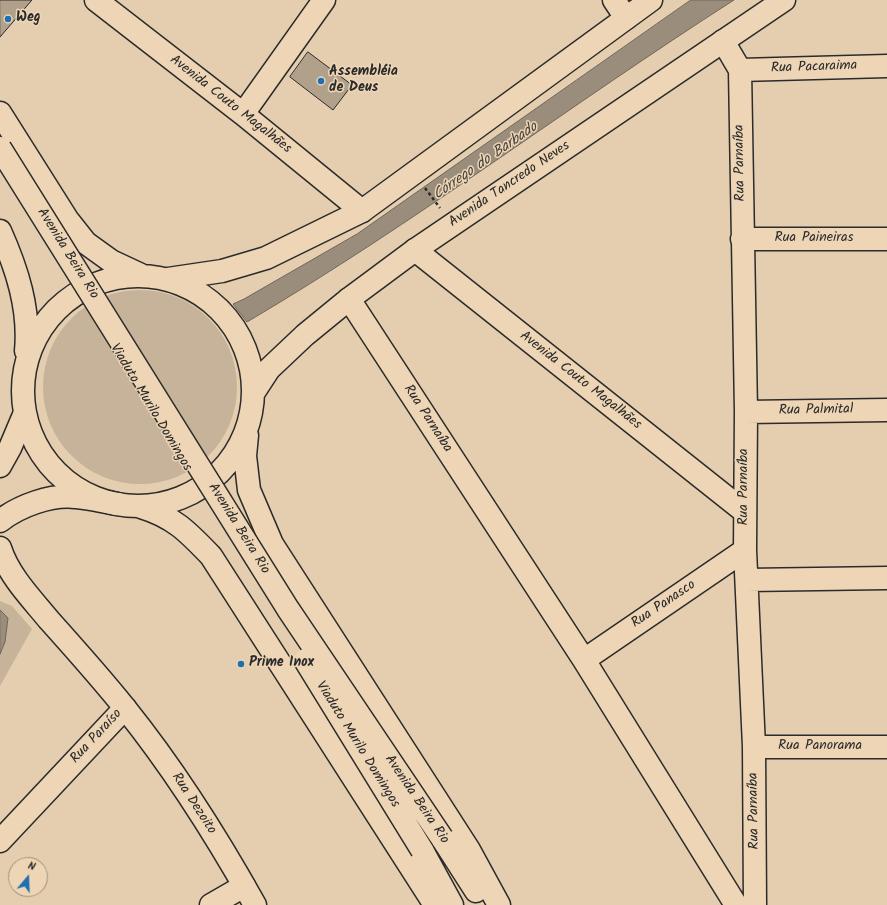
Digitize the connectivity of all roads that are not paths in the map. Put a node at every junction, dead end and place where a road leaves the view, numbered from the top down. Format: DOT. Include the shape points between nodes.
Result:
graph roads {
  1 [pos="96,0"];
  2 [pos="324,0"];
  3 [pos="651,0"];
  4 [pos="784,0"];
  5 [pos="620,9"];
  6 [pos="723,40"];
  7 [pos="887,66"];
  8 [pos="740,70"];
  9 [pos="0,113"];
  10 [pos="243,114"];
  11 [pos="0,148"];
  12 [pos="0,172"];
  13 [pos="362,211"];
  14 [pos="0,231"];
  15 [pos="742,239"];
  16 [pos="887,239"];
  17 [pos="415,250"];
  18 [pos="141,276"];
  19 [pos="167,279"];
  20 [pos="349,299"];
  21 [pos="25,365"];
  22 [pos="254,392"];
  23 [pos="887,410"];
  24 [pos="746,412"];
  25 [pos="24,414"];
  26 [pos="247,431"];
  27 [pos="0,466"];
  28 [pos="128,505"];
  29 [pos="745,512"];
  30 [pos="0,521"];
  31 [pos="0,548"];
  32 [pos="745,550"];
  33 [pos="887,578"];
  34 [pos="0,580"];
  35 [pos="747,580"];
  36 [pos="28,595"];
  37 [pos="584,660"];
  38 [pos="125,708"];
  39 [pos="754,747"];
  40 [pos="887,747"];
  41 [pos="0,841"];
  42 [pos="422,850"];
  43 [pos="244,886"];
  44 [pos="211,905"];
  45 [pos="255,905"];
  46 [pos="435,905"];
  47 [pos="452,905"];
  48 [pos="485,905"];
  49 [pos="499,905"];
  50 [pos="736,905"];
  51 [pos="755,905"];
  1 -- 10 [label="main road, Avenida Couto Magalhães"];
  2 -- 10 [label="main road"];
  3 -- 5 [label="main road"];
  4 -- 6 [label="main road, Avenida Tancredo Neves"];
  5 -- 13 [label="main road"];
  6 -- 8 [label="main road"];
  6 -- 17 [label="main road, Avenida Tancredo Neves"];
  7 -- 8 [label="main road, Rua Pacaraima"];
  8 -- 15 [label="main road, Rua Parnaíba"];
  9 -- 18 [label="main road, Avenida Beira Rio" via="67,219 86,243 111,262"];
  10 -- 13 [label="main road, Avenida Couto Magalhães"];
  11 -- 48 [label="main road, Avenida Beira Rio, bridge" via="288,609"];
  12 -- 42 [label="main road, Viaduto Murilo Domingos, bridge" via="121,361"];
  13 -- 19 [label="main road" via="266,258 222,272"];
  14 -- 21 [label="main road" via="18,275 25,308 28,337"];
  15 -- 16 [label="main road, Rua Paineiras"];
  15 -- 24 [label="main road, Rua Parnaíba"];
  17 -- 20 [label="main road, Avenida Tancredo Neves"];
  17 -- 29 [label="main road, Avenida Couto Magalhães"];
  18 -- 19 [label="main road"];
  18 -- 21 [label="main road" via="102,281 66,300 40,329"];
  19 -- 22 [label="main road" via="202,295 230,321 248,354"];
  20 -- 22 [label="main road, Avenida Tancredo Neves" via="285,353 269,369"];
  20 -- 37 [label="main road, Rua Parnaíba"];
  21 -- 25 [label="main road"];
  22 -- 26 [label="main road"];
  23 -- 24 [label="main road, Rua Palmital"];
  24 -- 29 [label="main road, Rua Parnaíba"];
  25 -- 27 [label="main road"];
  25 -- 28 [label="main road" via="37,447 58,474 86,494"];
  26 -- 28 [label="main road" via="227,464 204,485 184,497 162,504"];
  26 -- 49 [label="main road, Avenida Beira Rio" via="245,456 249,490 272,544 469,850"];
  28 -- 30 [label="main road" via="74,497 55,498 24,507"];
  28 -- 46 [label="main road" via="158,512 176,522 211,556"];
  29 -- 32 [label="main road, Rua Parnaíba"];
  31 -- 36 [label="main road, Rua Paraíso" via="12,574"];
  32 -- 35 [label="main road, Rua Parnaíba"];
  32 -- 37 [label="main road, Rua Panasco"];
  33 -- 35 [label="main road"];
  34 -- 36 [label="main road, Rua Paraíso"];
  35 -- 39 [label="main road, Rua Parnaíba"];
  36 -- 38 [label="main road, Rua Paraíso"];
  37 -- 50 [label="main road, Rua Parnaíba"];
  38 -- 41 [label="main road, Rua Paraíso"];
  38 -- 43 [label="main road, Rua Dezoito" via="196,807"];
  39 -- 40 [label="main road, Rua Panorama"];
  39 -- 51 [label="main road, Rua Parnaíba"];
  42 -- 47 [label="main road, Avenida Beira Rio"];
  43 -- 44 [label="main road"];
  43 -- 45 [label="main road, Rua Dezoito"];
}
